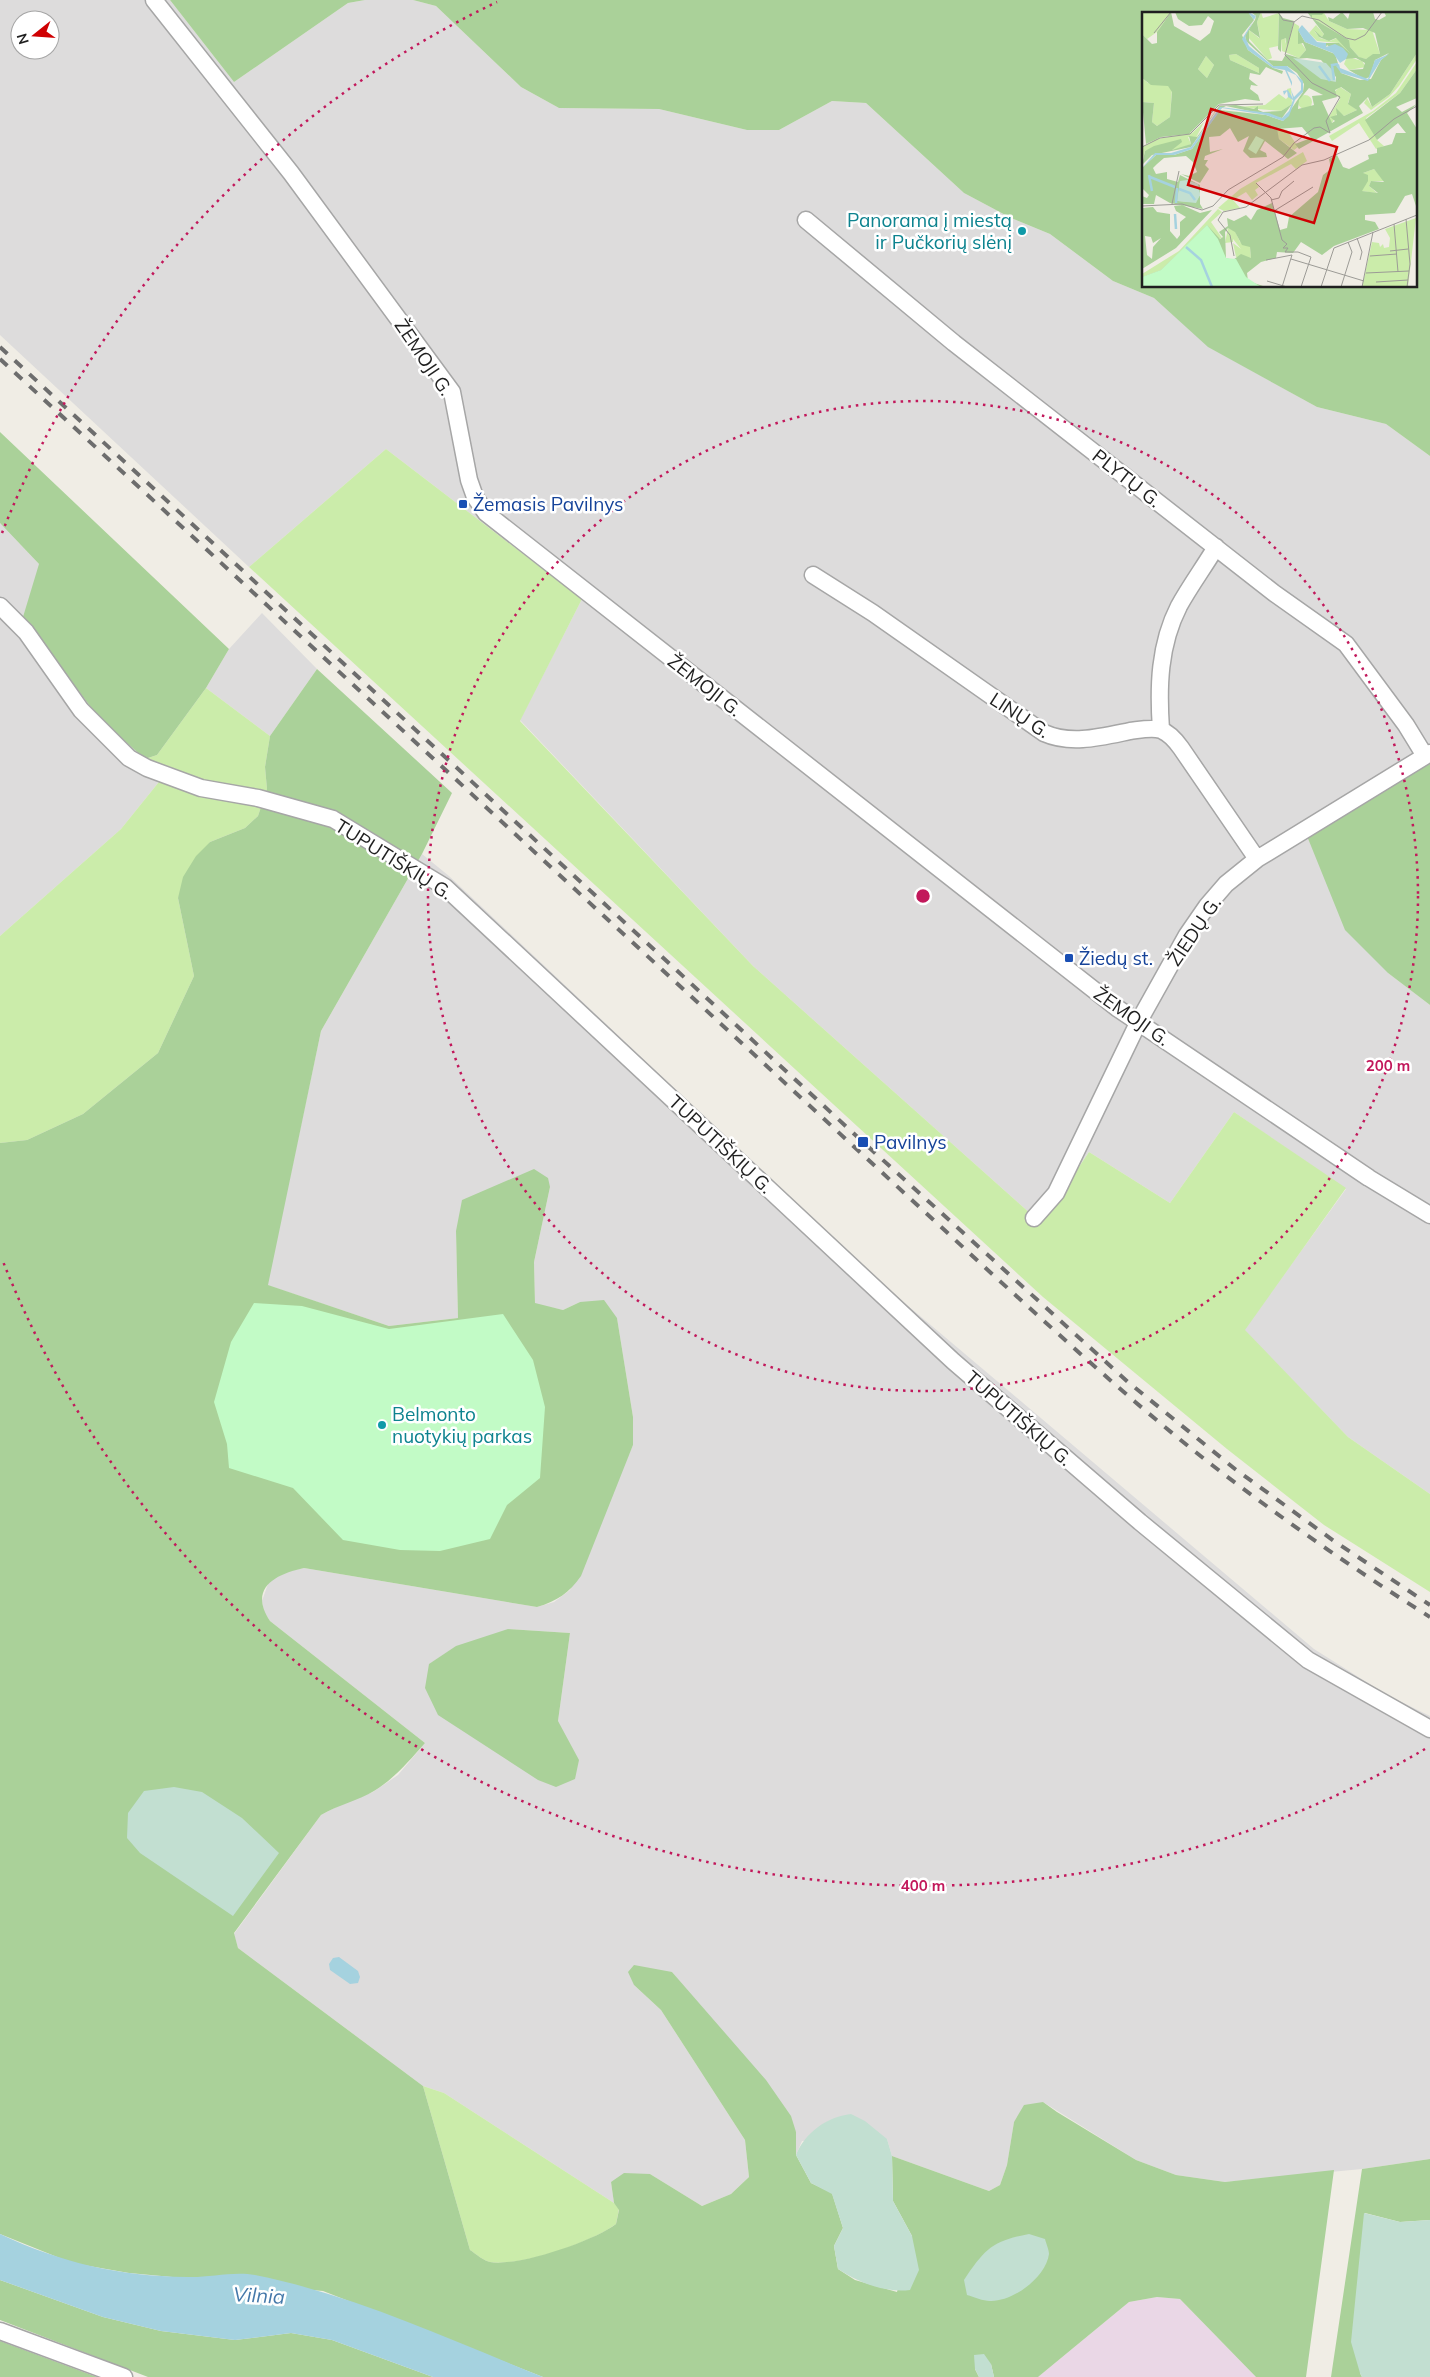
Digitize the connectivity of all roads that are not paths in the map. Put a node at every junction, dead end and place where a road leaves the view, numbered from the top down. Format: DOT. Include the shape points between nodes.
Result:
graph roads {
  1 [pos="154,0"];
  2 [pos="806,220"];
  3 [pos="1216,547"];
  4 [pos="813,575"];
  5 [pos="0,606"];
  6 [pos="1161,730"];
  7 [pos="1427,754"];
  8 [pos="1257,859"];
  9 [pos="1140,1021"];
  10 [pos="1430,1215"];
  11 [pos="1034,1218"];
  12 [pos="1430,1729"];
  13 [pos="0,2331"];
  14 [pos="124,2377"];
  1 -- 9 [label="street, ŽEMOJI G." via="290,173 452,392 469,480 486,513 1100,994"];
  2 -- 3 [label="street, PLYTŲ G." via="954,342"];
  3 -- 6 [label="street" via="1179,607 1167,637 1158,691"];
  3 -- 7 [label="street, PLYTŲ G." via="1346,644"];
  4 -- 6 [label="street, LINŲ G." via="1056,738 1093,738"];
  5 -- 12 [label="street, TUPUTIŠKIŲ G." via="26,632 81,710 129,758 200,788 258,798 333,819 445,887 953,1362 1140,1522 1308,1660"];
  6 -- 8 [label="street" via="1182,748"];
  7 -- 8 [label="street, ŽIEDŲ G."];
  8 -- 9 [label="street, ŽIEDŲ G." via="1226,884 1207,906 1187,935"];
  9 -- 10 [label="street, ŽEMOJI G." via="1369,1178"];
  9 -- 11 [label="street, ŽIEDŲ G." via="1056,1193"];
  13 -- 14 [label="street"];
}
